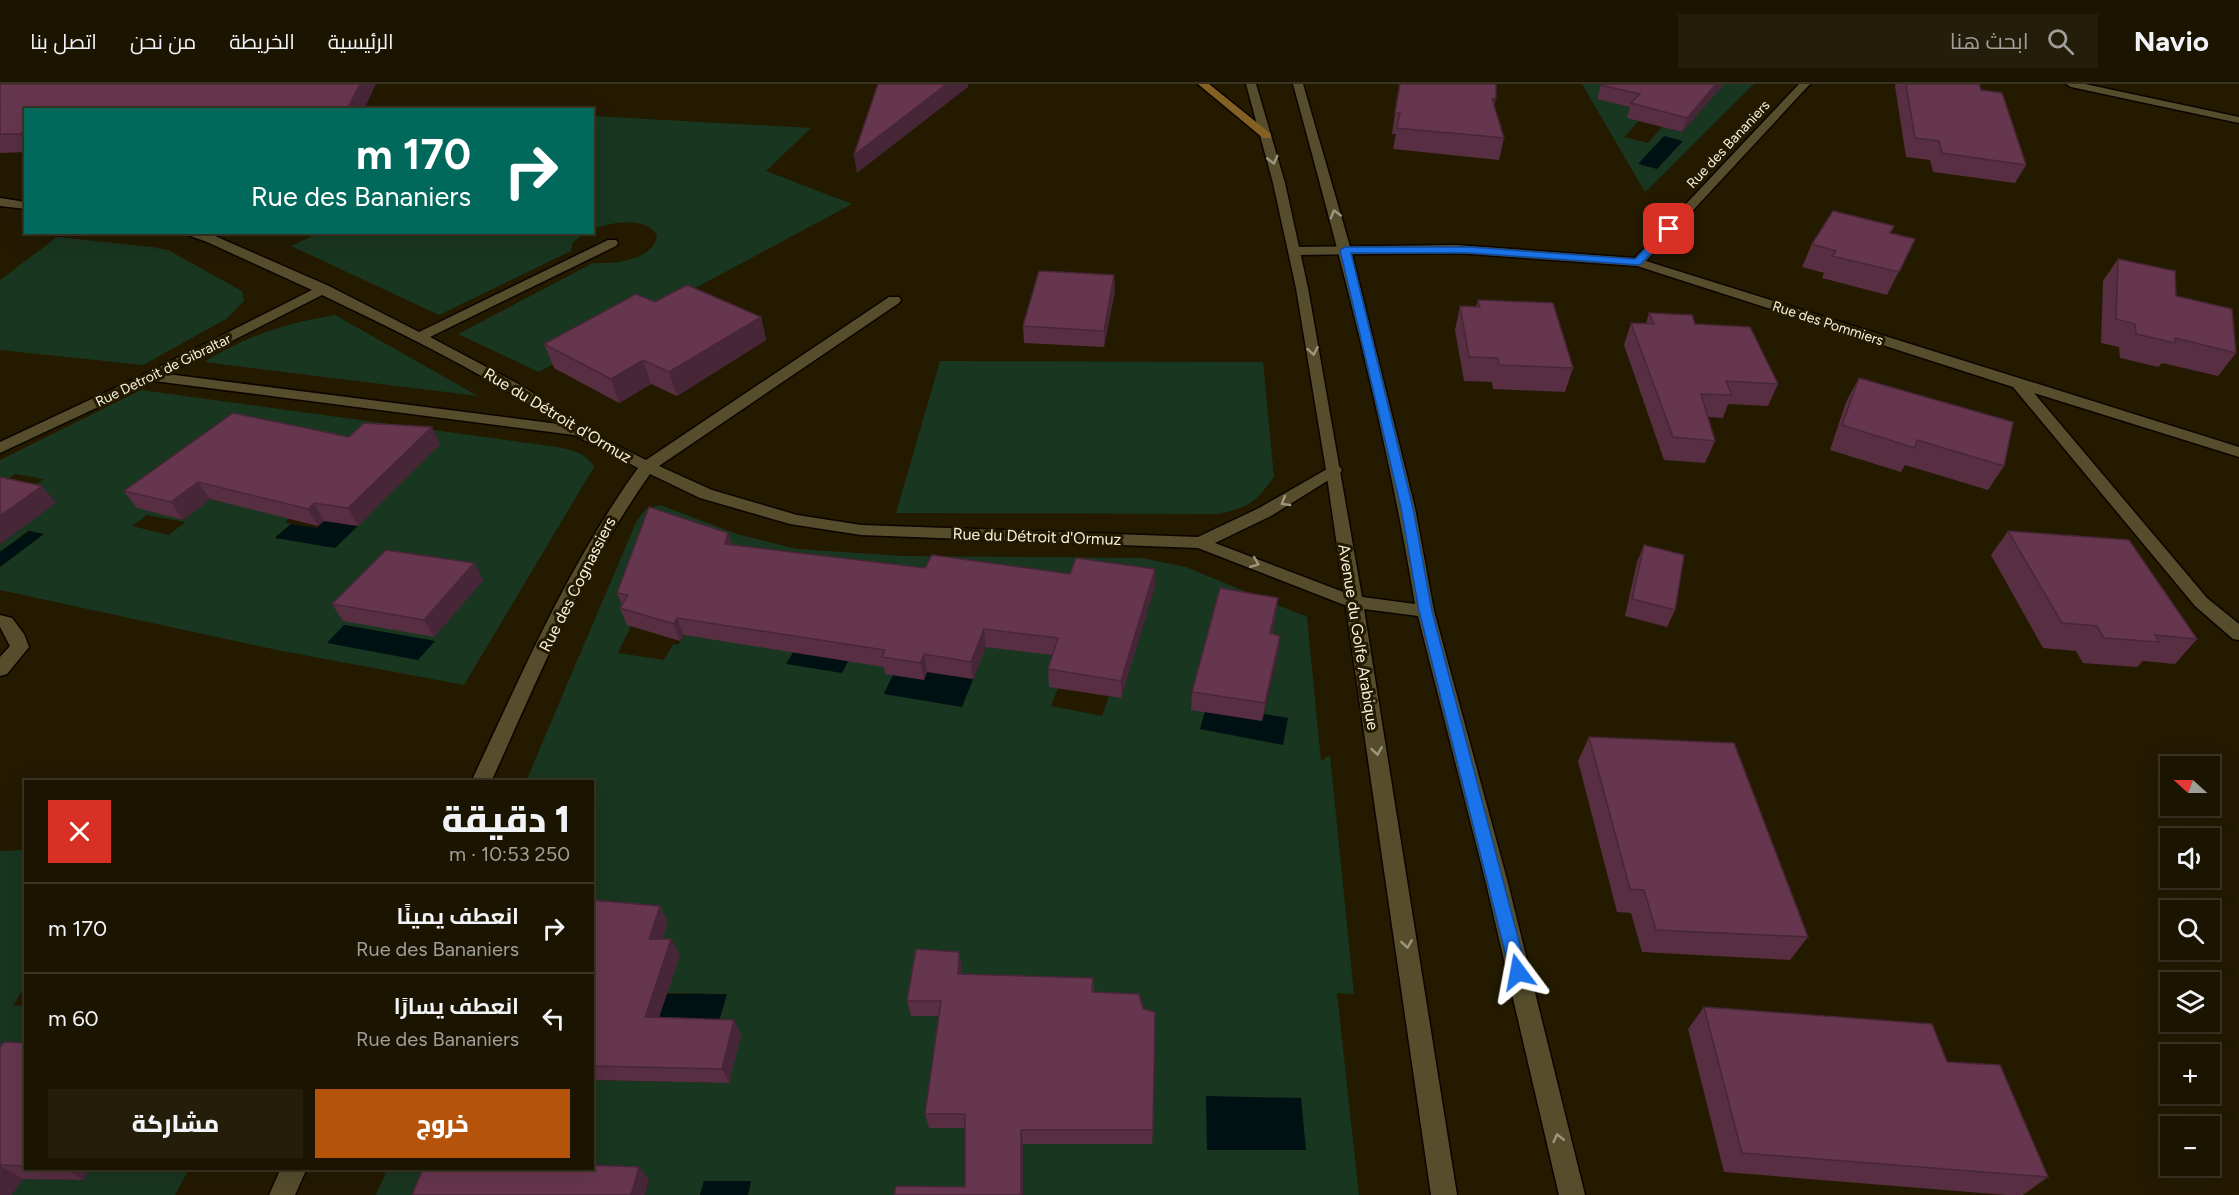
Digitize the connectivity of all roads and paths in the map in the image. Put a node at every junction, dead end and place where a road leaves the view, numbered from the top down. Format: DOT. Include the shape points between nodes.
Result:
graph roads {
  1 [pos="1203,84"];
  2 [pos="1251,84"];
  3 [pos="1298,84"];
  4 [pos="1804,84"];
  5 [pos="2071,84"];
  6 [pos="2239,120"];
  7 [pos="1267,136"];
  8 [pos="0,202"];
  9 [pos="24,206"];
  10 [pos="193,234"];
  11 [pos="612,243"];
  12 [pos="1345,250"];
  13 [pos="1294,251"];
  14 [pos="1638,262"];
  15 [pos="324,289"];
  16 [pos="894,300"];
  17 [pos="419,337"];
  18 [pos="152,376"];
  19 [pos="2018,384"];
  20 [pos="579,432"];
  21 [pos="0,448"];
  22 [pos="2239,452"];
  23 [pos="647,467"];
  24 [pos="1334,470"];
  25 [pos="1200,543"];
  26 [pos="1353,602"];
  27 [pos="1425,611"];
  28 [pos="0,621"];
  29 [pos="2239,634"];
  30 [pos="0,669"];
  31 [pos="481,780"];
  32 [pos="293,1170"];
  33 [pos="282,1195"];
  34 [pos="1444,1195"];
  35 [pos="1572,1195"];
  1 -- 7 [label="main road"];
  2 -- 7 [label="street, Avenue du Golfe Arabique"];
  12 -- 3 [label="street, one-way"];
  4 -- 14 [label="street, Rue des Bananiers"];
  5 -- 6 [label="street"];
  7 -- 13 [label="street, Avenue du Golfe Arabique, one-way"];
  8 -- 9 [label="street"];
  10 -- 15 [label="street, Rue du Détroit d'Ormuz"];
  11 -- 17 [label="street"];
  12 -- 13 [label="street"];
  12 -- 14 [label="street" via="1485,250"];
  12 -- 27 [label="street" via="1407,508"];
  13 -- 24 [label="street, Avenue du Golfe Arabique, one-way"];
  14 -- 19 [label="street, Rue des Pommiers"];
  15 -- 17 [label="street, Rue du Détroit d'Ormuz"];
  15 -- 18 [label="street, Rue Detroit de Gibraltar"];
  16 -- 23 [label="street, Rue des Cognassiers"];
  17 -- 20 [label="street, Rue du Détroit d'Ormuz" via="519,390"];
  18 -- 20 [label="street"];
  18 -- 21 [label="street, Rue Detroit de Gibraltar"];
  19 -- 22 [label="street, Rue des Pommiers"];
  19 -- 29 [label="street" via="2201,602"];
  20 -- 23 [label="street, Rue du Détroit d'Ormuz"];
  23 -- 25 [label="street, Rue du Détroit d'Ormuz" via="725,500 834,526"];
  23 -- 31 [label="street, Rue des Cognassiers" via="622,499 589,555"];
  24 -- 25 [label="street, Rue du Détroit d'Ormuz, one-way" via="1265,512"];
  24 -- 26 [label="street, Avenue du Golfe Arabique"];
  25 -- 26 [label="street, Rue du Détroit d'Ormuz, one-way"];
  26 -- 27 [label="street, Rue du Détroit d'Ormuz"];
  26 -- 34 [label="street, Avenue du Golfe Arabique, one-way"];
  35 -- 27 [label="street, one-way" via="1497,883"];
  28 -- 30 [label="street" via="11,628 20,647"];
  32 -- 33 [label="street"];
}
